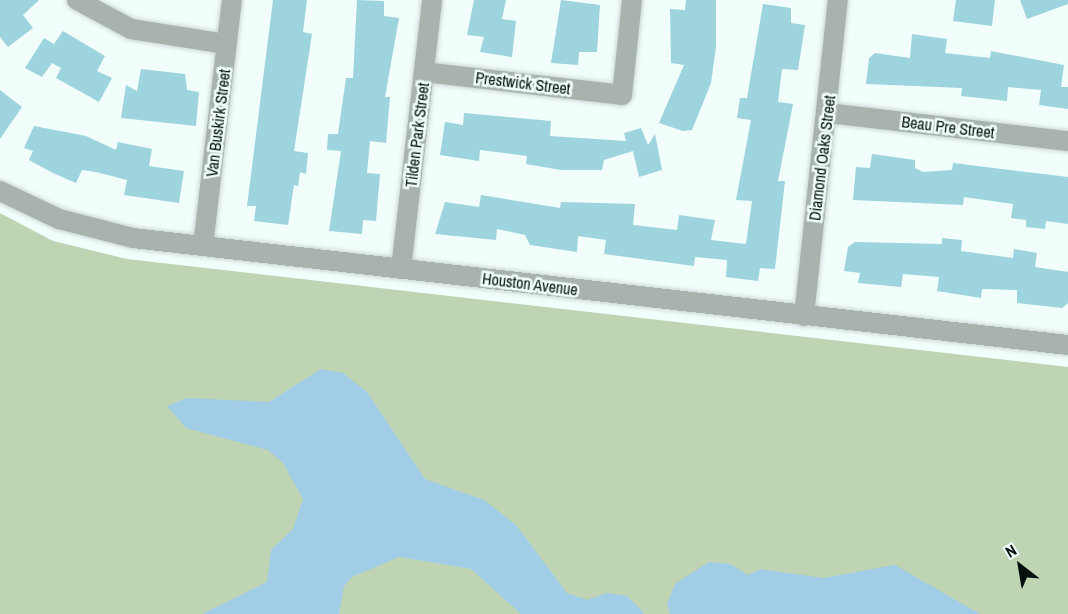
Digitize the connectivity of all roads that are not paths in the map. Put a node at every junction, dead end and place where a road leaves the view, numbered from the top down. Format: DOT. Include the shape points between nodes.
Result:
graph roads {
  1 [pos="77,0"];
  2 [pos="232,0"];
  3 [pos="432,0"];
  4 [pos="632,0"];
  5 [pos="838,0"];
  6 [pos="227,44"];
  7 [pos="424,72"];
  8 [pos="828,113"];
  9 [pos="1068,141"];
  10 [pos="0,191"];
  11 [pos="203,246"];
  12 [pos="401,269"];
  13 [pos="804,316"];
  14 [pos="1068,345"];
  1 -- 6 [label="street" via="132,29"];
  2 -- 6 [label="street, Van Buskirk Street"];
  3 -- 7 [label="street, Tilden Park Street"];
  4 -- 7 [label="street, Prestwick Street" via="622,95"];
  5 -- 8 [label="street, Diamond Oaks Street"];
  6 -- 11 [label="street, Van Buskirk Street"];
  7 -- 12 [label="street, Tilden Park Street"];
  8 -- 9 [label="street, Beau Pre Street"];
  8 -- 13 [label="street, Diamond Oaks Street"];
  10 -- 11 [label="street, Houston Avenue" via="96,230"];
  11 -- 12 [label="street, Houston Avenue"];
  12 -- 13 [label="street, Houston Avenue"];
  13 -- 14 [label="street, Houston Avenue"];
}
